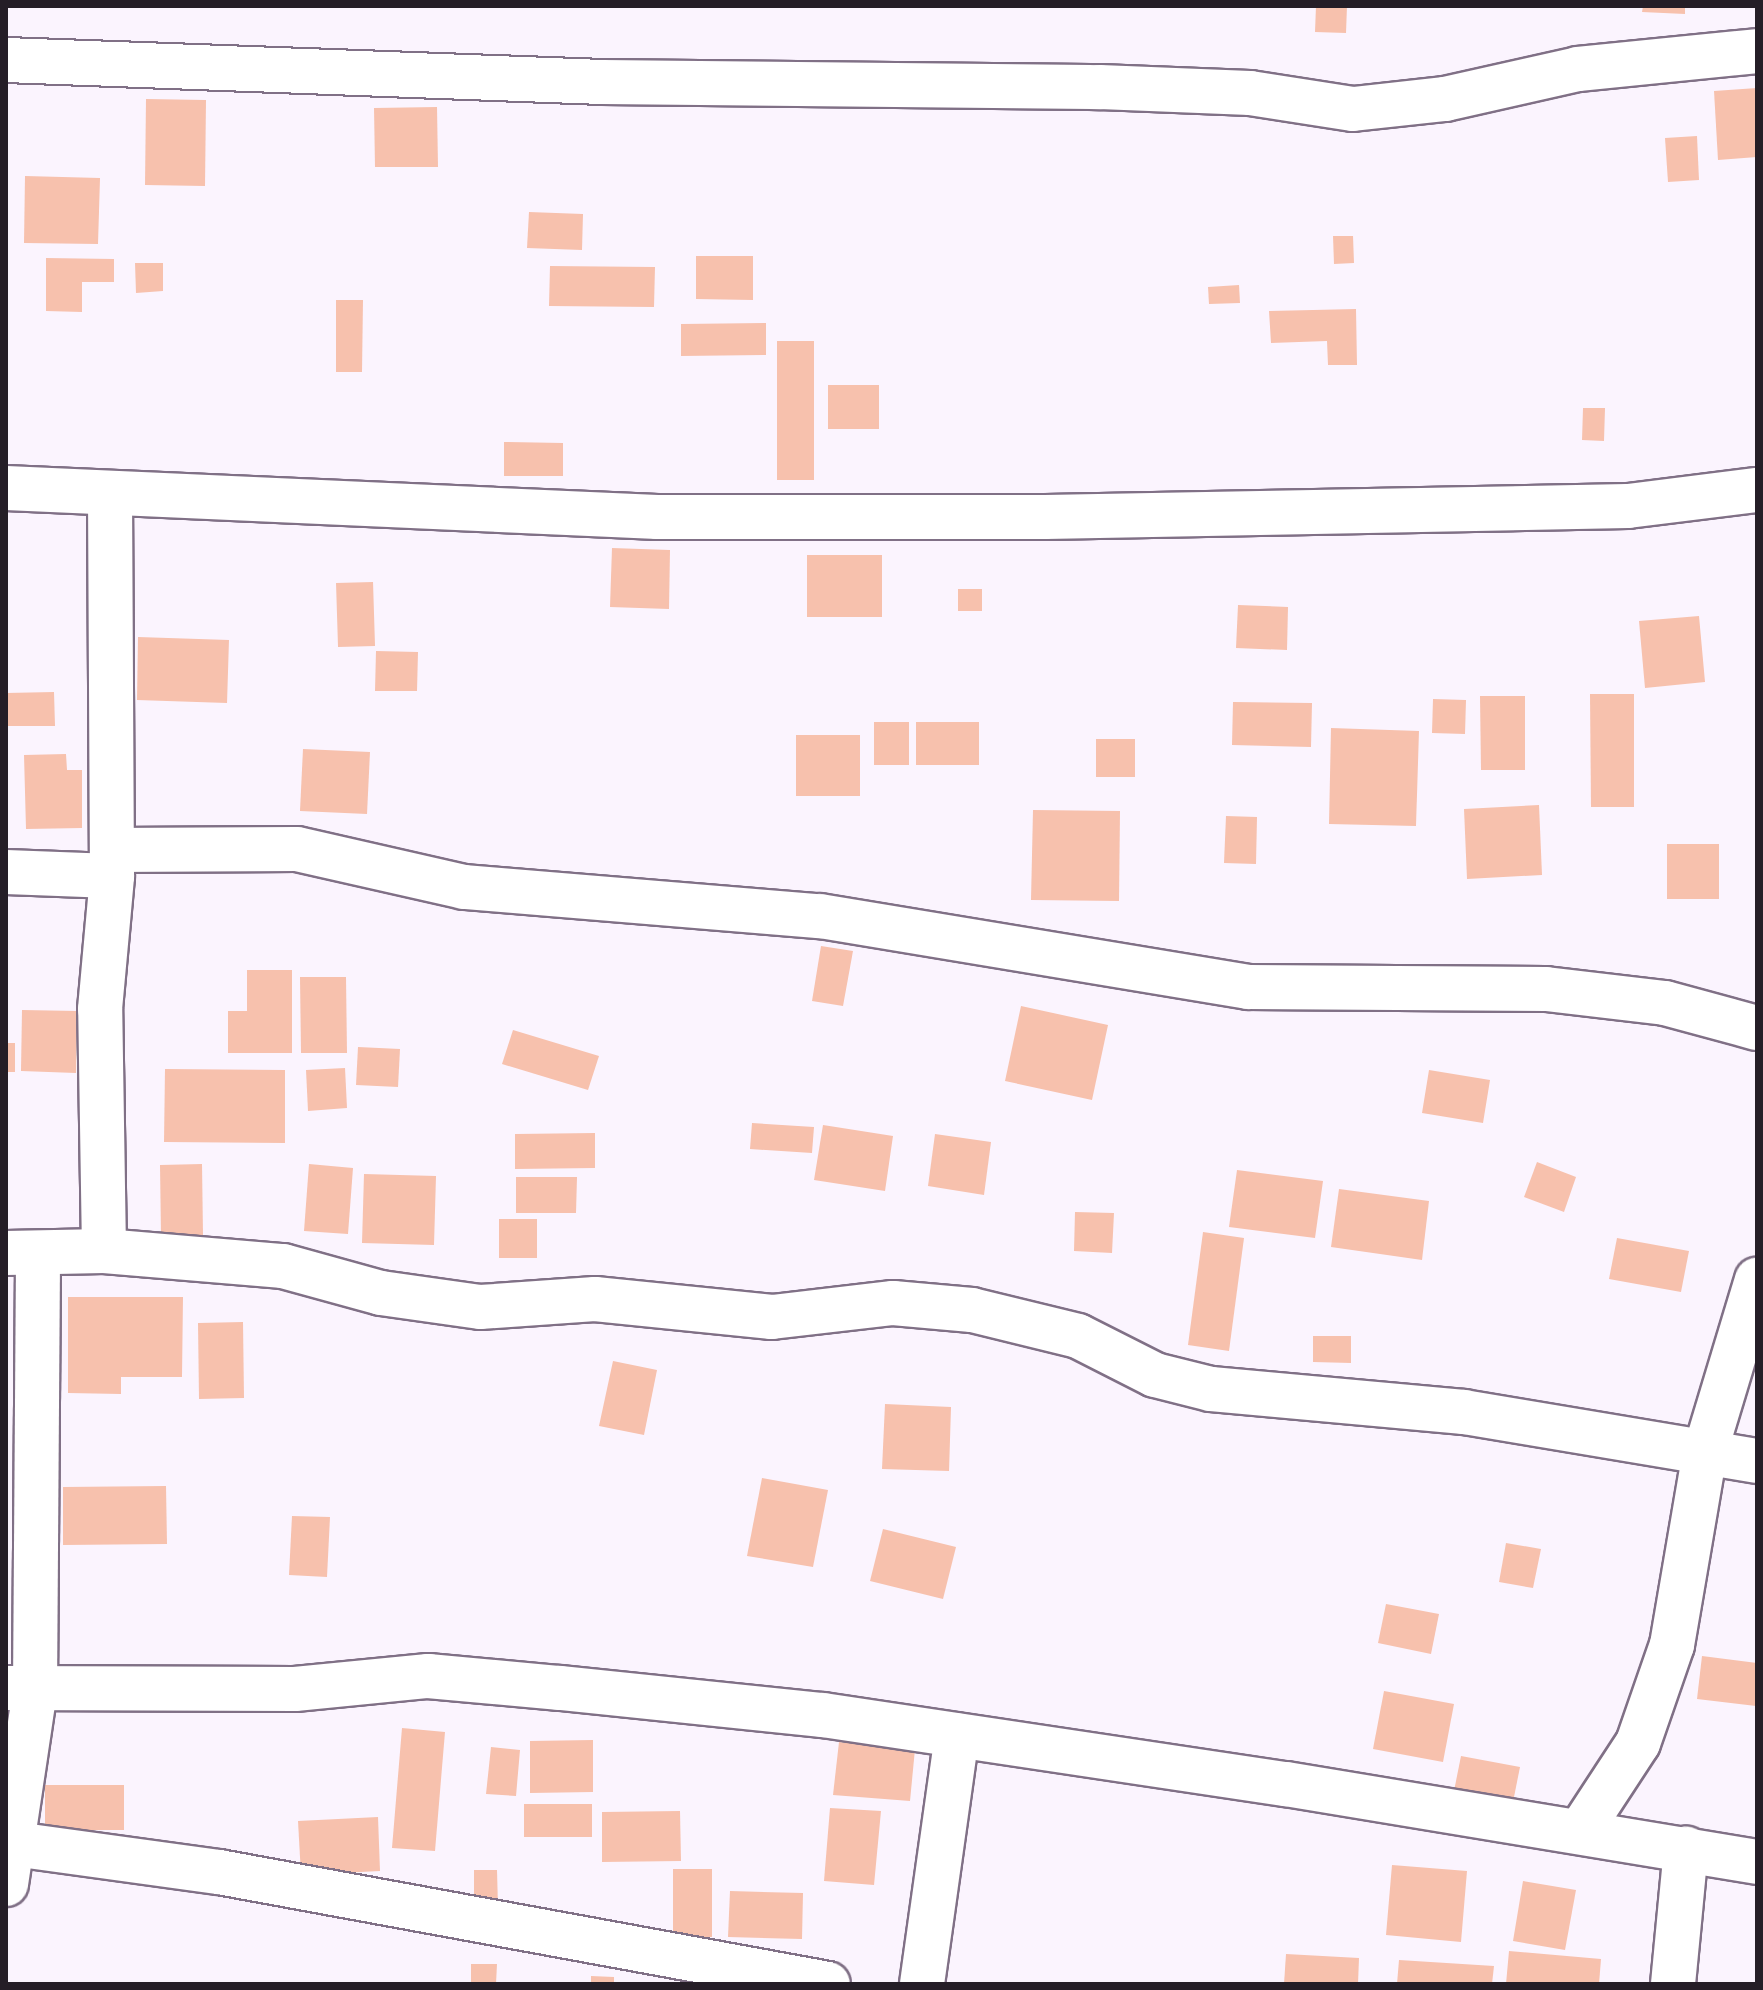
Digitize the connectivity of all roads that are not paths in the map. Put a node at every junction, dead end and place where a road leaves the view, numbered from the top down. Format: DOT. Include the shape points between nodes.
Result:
graph roads {
  1 [pos="1757,51"];
  2 [pos="6,60"];
  3 [pos="6,488"];
  4 [pos="1757,490"];
  5 [pos="110,495"];
  6 [pos="112,863"];
  7 [pos="6,872"];
  8 [pos="1757,1028"];
  9 [pos="104,1251"];
  10 [pos="22,1254"];
  11 [pos="1757,1280"];
  12 [pos="1705,1452"];
  13 [pos="1757,1461"];
  14 [pos="21,1689"];
  15 [pos="957,1735"];
  16 [pos="1581,1830"];
  17 [pos="1686,1849"];
  18 [pos="1757,1862"];
  19 [pos="10,1864"];
  20 [pos="828,1984"];
  21 [pos="922,1984"];
  22 [pos="1673,1984"];
  1 -- 2 [label="street" via="1578,69 1445,99 1353,109 1250,93 1100,87 602,82"];
  3 -- 5 [label="street"];
  4 -- 5 [label="street" via="1628,506 1045,517 657,517"];
  5 -- 6 [label="street"];
  6 -- 7 [label="street"];
  6 -- 8 [label="street" via="297,849 464,887 820,916 1248,987 1546,989 1665,1003"];
  6 -- 9 [label="street" via="100,1009"];
  9 -- 10 [label="street"];
  9 -- 12 [label="street" via="283,1266 381,1293 480,1307 595,1299 772,1317 893,1303 972,1310 1078,1336 1155,1375 1211,1389 1464,1412"];
  10 -- 14 [label="street"];
  11 -- 12 [label="street"];
  12 -- 13 [label="street"];
  12 -- 16 [label="street" via="1672,1645 1638,1743"];
  14 -- 15 [label="street" via="295,1689 428,1676 823,1715"];
  14 -- 19 [label="street"];
  15 -- 16 [label="street"];
  15 -- 21 [label="street"];
  16 -- 17 [label="street"];
  17 -- 18 [label="street"];
  17 -- 22 [label="street"];
  19 -- 20 [label="street" via="219,1872"];
}
